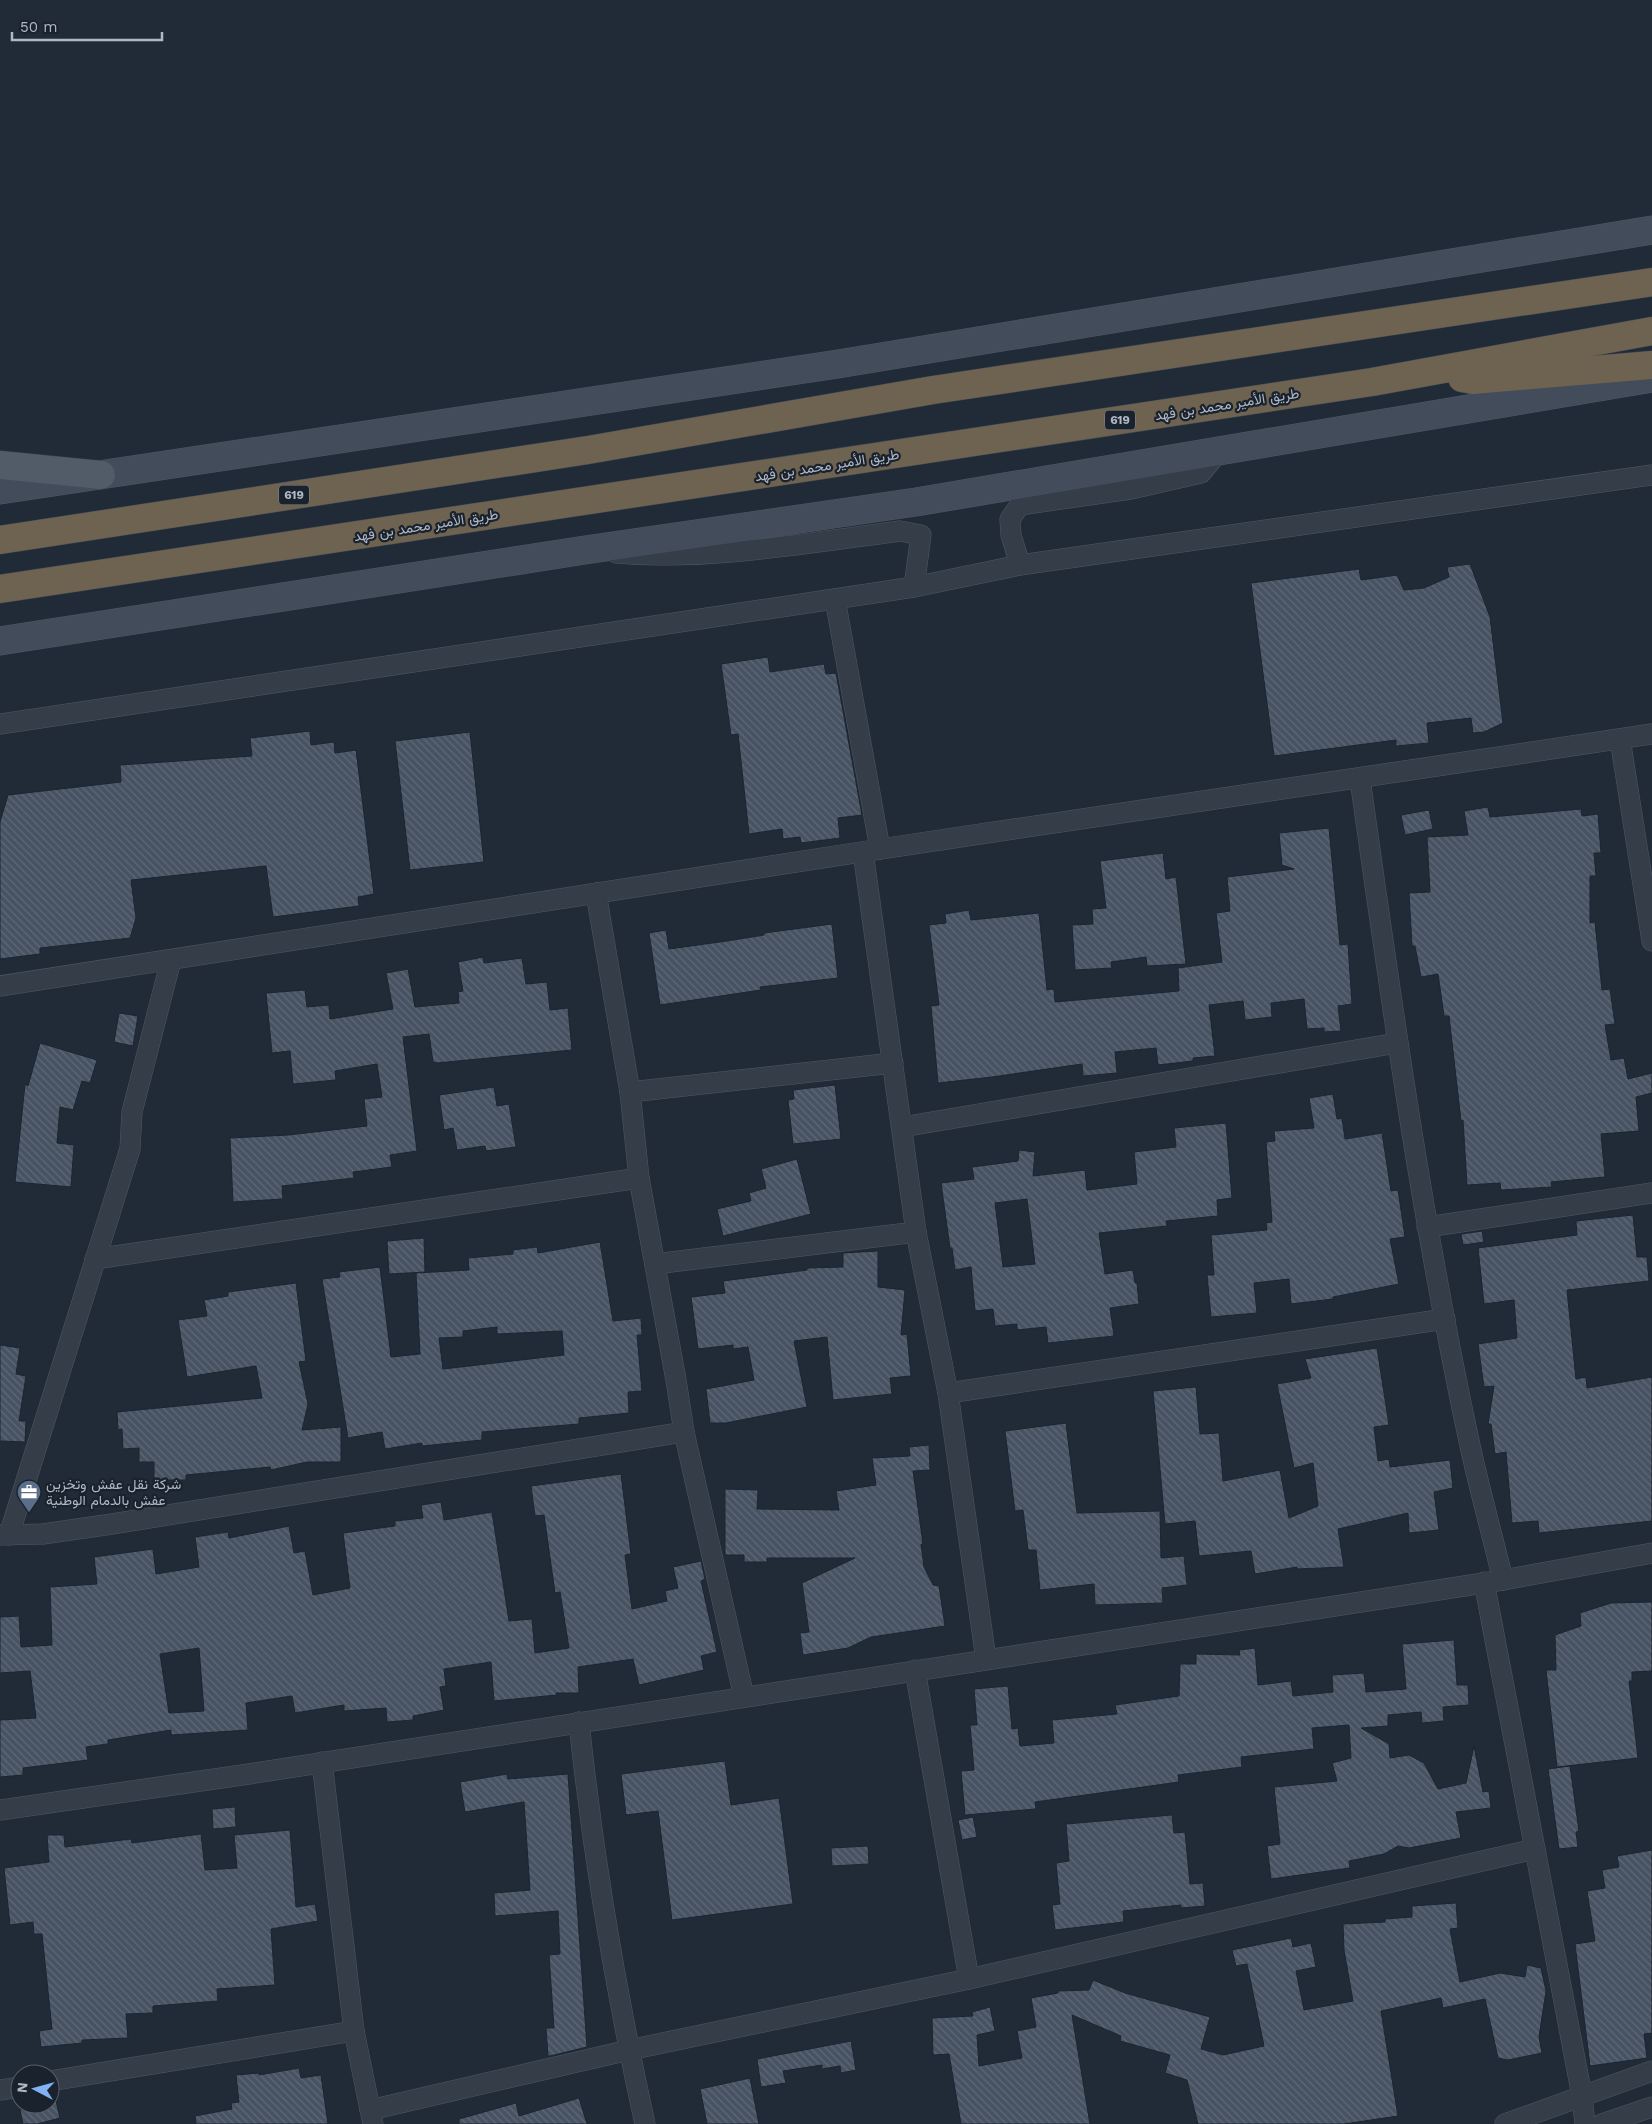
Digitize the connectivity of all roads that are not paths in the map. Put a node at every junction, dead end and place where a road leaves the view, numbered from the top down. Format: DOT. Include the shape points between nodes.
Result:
graph roads {
  1 [pos="1652,230"];
  2 [pos="1652,282"];
  3 [pos="1652,331"];
  4 [pos="1652,365"];
  5 [pos="1426,372"];
  6 [pos="1652,378"];
  7 [pos="1220,450"];
  8 [pos="0,465"];
  9 [pos="100,475"];
  10 [pos="1652,475"];
  11 [pos="0,490"];
  12 [pos="0,540"];
  13 [pos="584,550"];
  14 [pos="1020,565"];
  15 [pos="914,587"];
  16 [pos="0,589"];
  17 [pos="835,599"];
  18 [pos="0,641"];
  19 [pos="0,724"];
  20 [pos="1652,734"];
  21 [pos="1620,739"];
  22 [pos="1360,779"];
  23 [pos="871,851"];
  24 [pos="596,894"];
  25 [pos="1652,941"];
  26 [pos="171,960"];
  27 [pos="0,986"];
  28 [pos="1397,1043"];
  29 [pos="893,1062"];
  30 [pos="630,1092"];
  31 [pos="902,1127"];
  32 [pos="639,1178"];
  33 [pos="1652,1193"];
  34 [pos="1427,1227"];
  35 [pos="916,1232"];
  36 [pos="95,1259"];
  37 [pos="655,1264"];
  38 [pos="1445,1319"];
  39 [pos="948,1393"];
  40 [pos="684,1432"];
  41 [pos="5,1535"];
  42 [pos="1652,1553"];
  43 [pos="1493,1581"];
  44 [pos="986,1660"];
  45 [pos="915,1670"];
  46 [pos="744,1697"];
  47 [pos="579,1722"];
  48 [pos="322,1762"];
  49 [pos="0,1810"];
  50 [pos="1535,1849"];
  51 [pos="969,1979"];
  52 [pos="354,2031"];
  53 [pos="629,2050"];
  54 [pos="1652,2071"];
  55 [pos="60,2079"];
  56 [pos="1582,2096"];
  57 [pos="1652,2107"];
  58 [pos="372,2117"];
  59 [pos="645,2124"];
  60 [pos="1505,2124"];
  61 [pos="1585,2124"];
  62 [pos="1602,2124"];
  1 -- 9 [label="main road" via="838,364"];
  2 -- 12 [label="highway, 619" via="933,390 588,450"];
  3 -- 5 [label="highway, طريق الأمير محمد بن فهد / 619"];
  4 -- 5 [label="highway" via="1473,380"];
  5 -- 16 [label="highway, طريق الأمير محمد بن فهد / 619"];
  6 -- 7 [label="main road"];
  7 -- 13 [label="main road" via="916,502"];
  7 -- 14 [label="street" via="1201,473 1131,490 1020,505 1010,519"];
  8 -- 9 [label="main road"];
  9 -- 11 [label="main road"];
  10 -- 14 [label="street"];
  13 -- 15 [label="street" via="646,556 738,551 900,531 922,535"];
  13 -- 18 [label="main road"];
  14 -- 15 [label="street"];
  15 -- 17 [label="street"];
  17 -- 19 [label="street"];
  17 -- 23 [label="street"];
  20 -- 21 [label="street"];
  21 -- 22 [label="street"];
  21 -- 25 [label="street"];
  22 -- 23 [label="street"];
  22 -- 28 [label="street"];
  23 -- 24 [label="street"];
  23 -- 29 [label="street"];
  24 -- 26 [label="street"];
  24 -- 30 [label="street"];
  26 -- 27 [label="street"];
  26 -- 36 [label="street" via="132,1112 130,1149"];
  28 -- 31 [label="street"];
  28 -- 34 [label="street"];
  29 -- 30 [label="street"];
  29 -- 31 [label="street"];
  30 -- 32 [label="street"];
  31 -- 35 [label="street"];
  32 -- 36 [label="street"];
  32 -- 37 [label="street"];
  33 -- 34 [label="street"];
  34 -- 38 [label="street"];
  35 -- 37 [label="street"];
  35 -- 39 [label="street"];
  36 -- 41 [label="street"];
  37 -- 40 [label="street"];
  38 -- 39 [label="street"];
  38 -- 43 [label="street"];
  39 -- 44 [label="street"];
  40 -- 41 [label="street" via="112,1524 43,1534"];
  40 -- 46 [label="street"];
  42 -- 43 [label="street"];
  43 -- 44 [label="street"];
  43 -- 50 [label="street"];
  44 -- 45 [label="street"];
  45 -- 46 [label="street"];
  45 -- 51 [label="street"];
  46 -- 47 [label="street"];
  47 -- 48 [label="street"];
  47 -- 53 [label="street" via="588,1808"];
  48 -- 49 [label="street"];
  48 -- 52 [label="street"];
  50 -- 51 [label="street"];
  50 -- 56 [label="street"];
  51 -- 53 [label="street"];
  52 -- 55 [label="street"];
  52 -- 58 [label="street"];
  53 -- 58 [label="street"];
  53 -- 59 [label="street"];
  54 -- 56 [label="street"];
  56 -- 60 [label="street"];
  56 -- 61 [label="street"];
  57 -- 62 [label="street"];
}
